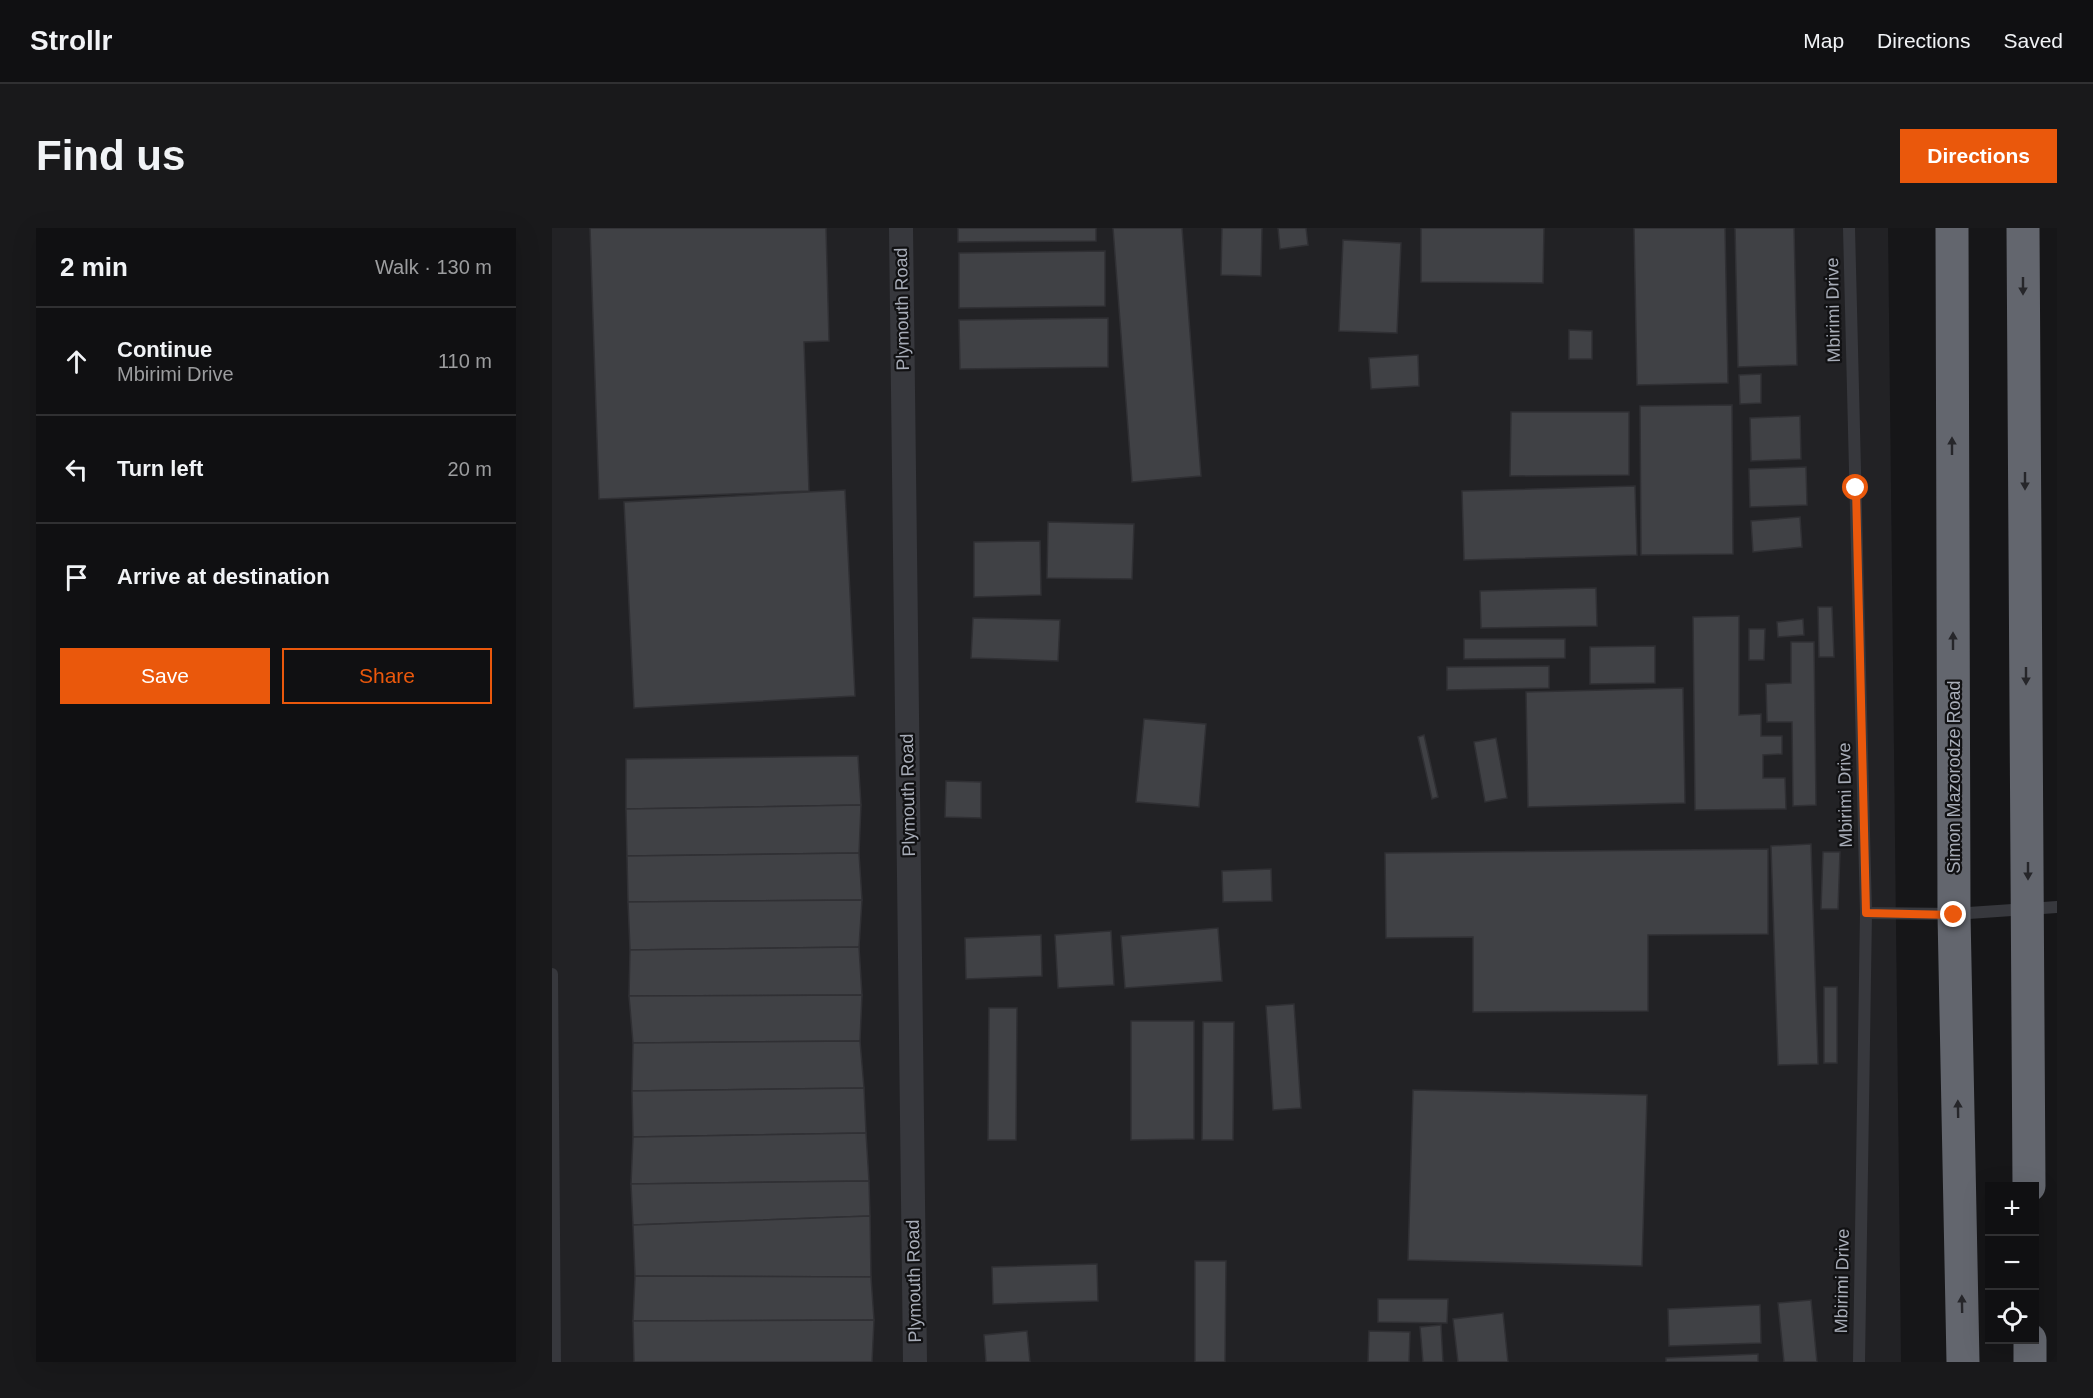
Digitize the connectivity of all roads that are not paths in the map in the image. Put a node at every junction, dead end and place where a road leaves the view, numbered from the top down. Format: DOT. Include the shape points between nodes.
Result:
graph roads {
  1 [pos="901,228"];
  2 [pos="1849,228"];
  3 [pos="1952,228"];
  4 [pos="2023,228"];
  5 [pos="2042,907"];
  6 [pos="1866,913"];
  7 [pos="1954,915"];
  8 [pos="552,974"];
  9 [pos="2029,1182"];
  10 [pos="2030,1344"];
  11 [pos="555,1362"];
  12 [pos="915,1362"];
  13 [pos="1859,1362"];
  14 [pos="1963,1362"];
  15 [pos="2030,1362"];
  1 -- 12 [label="street, Plymouth Road"];
  2 -- 6 [label="lane, Mbirimi Drive"];
  7 -- 3 [label="highway, Simon Mazorodze Road, one-way"];
  4 -- 5 [label="highway, one-way"];
  5 -- 7 [label="lane"];
  5 -- 9 [label="highway"];
  6 -- 7 [label="lane"];
  6 -- 13 [label="lane, Mbirimi Drive"];
  14 -- 7 [label="highway, Simon Mazorodze Road, one-way"];
  8 -- 11 [label="lane"];
  10 -- 15 [label="highway"];
}
